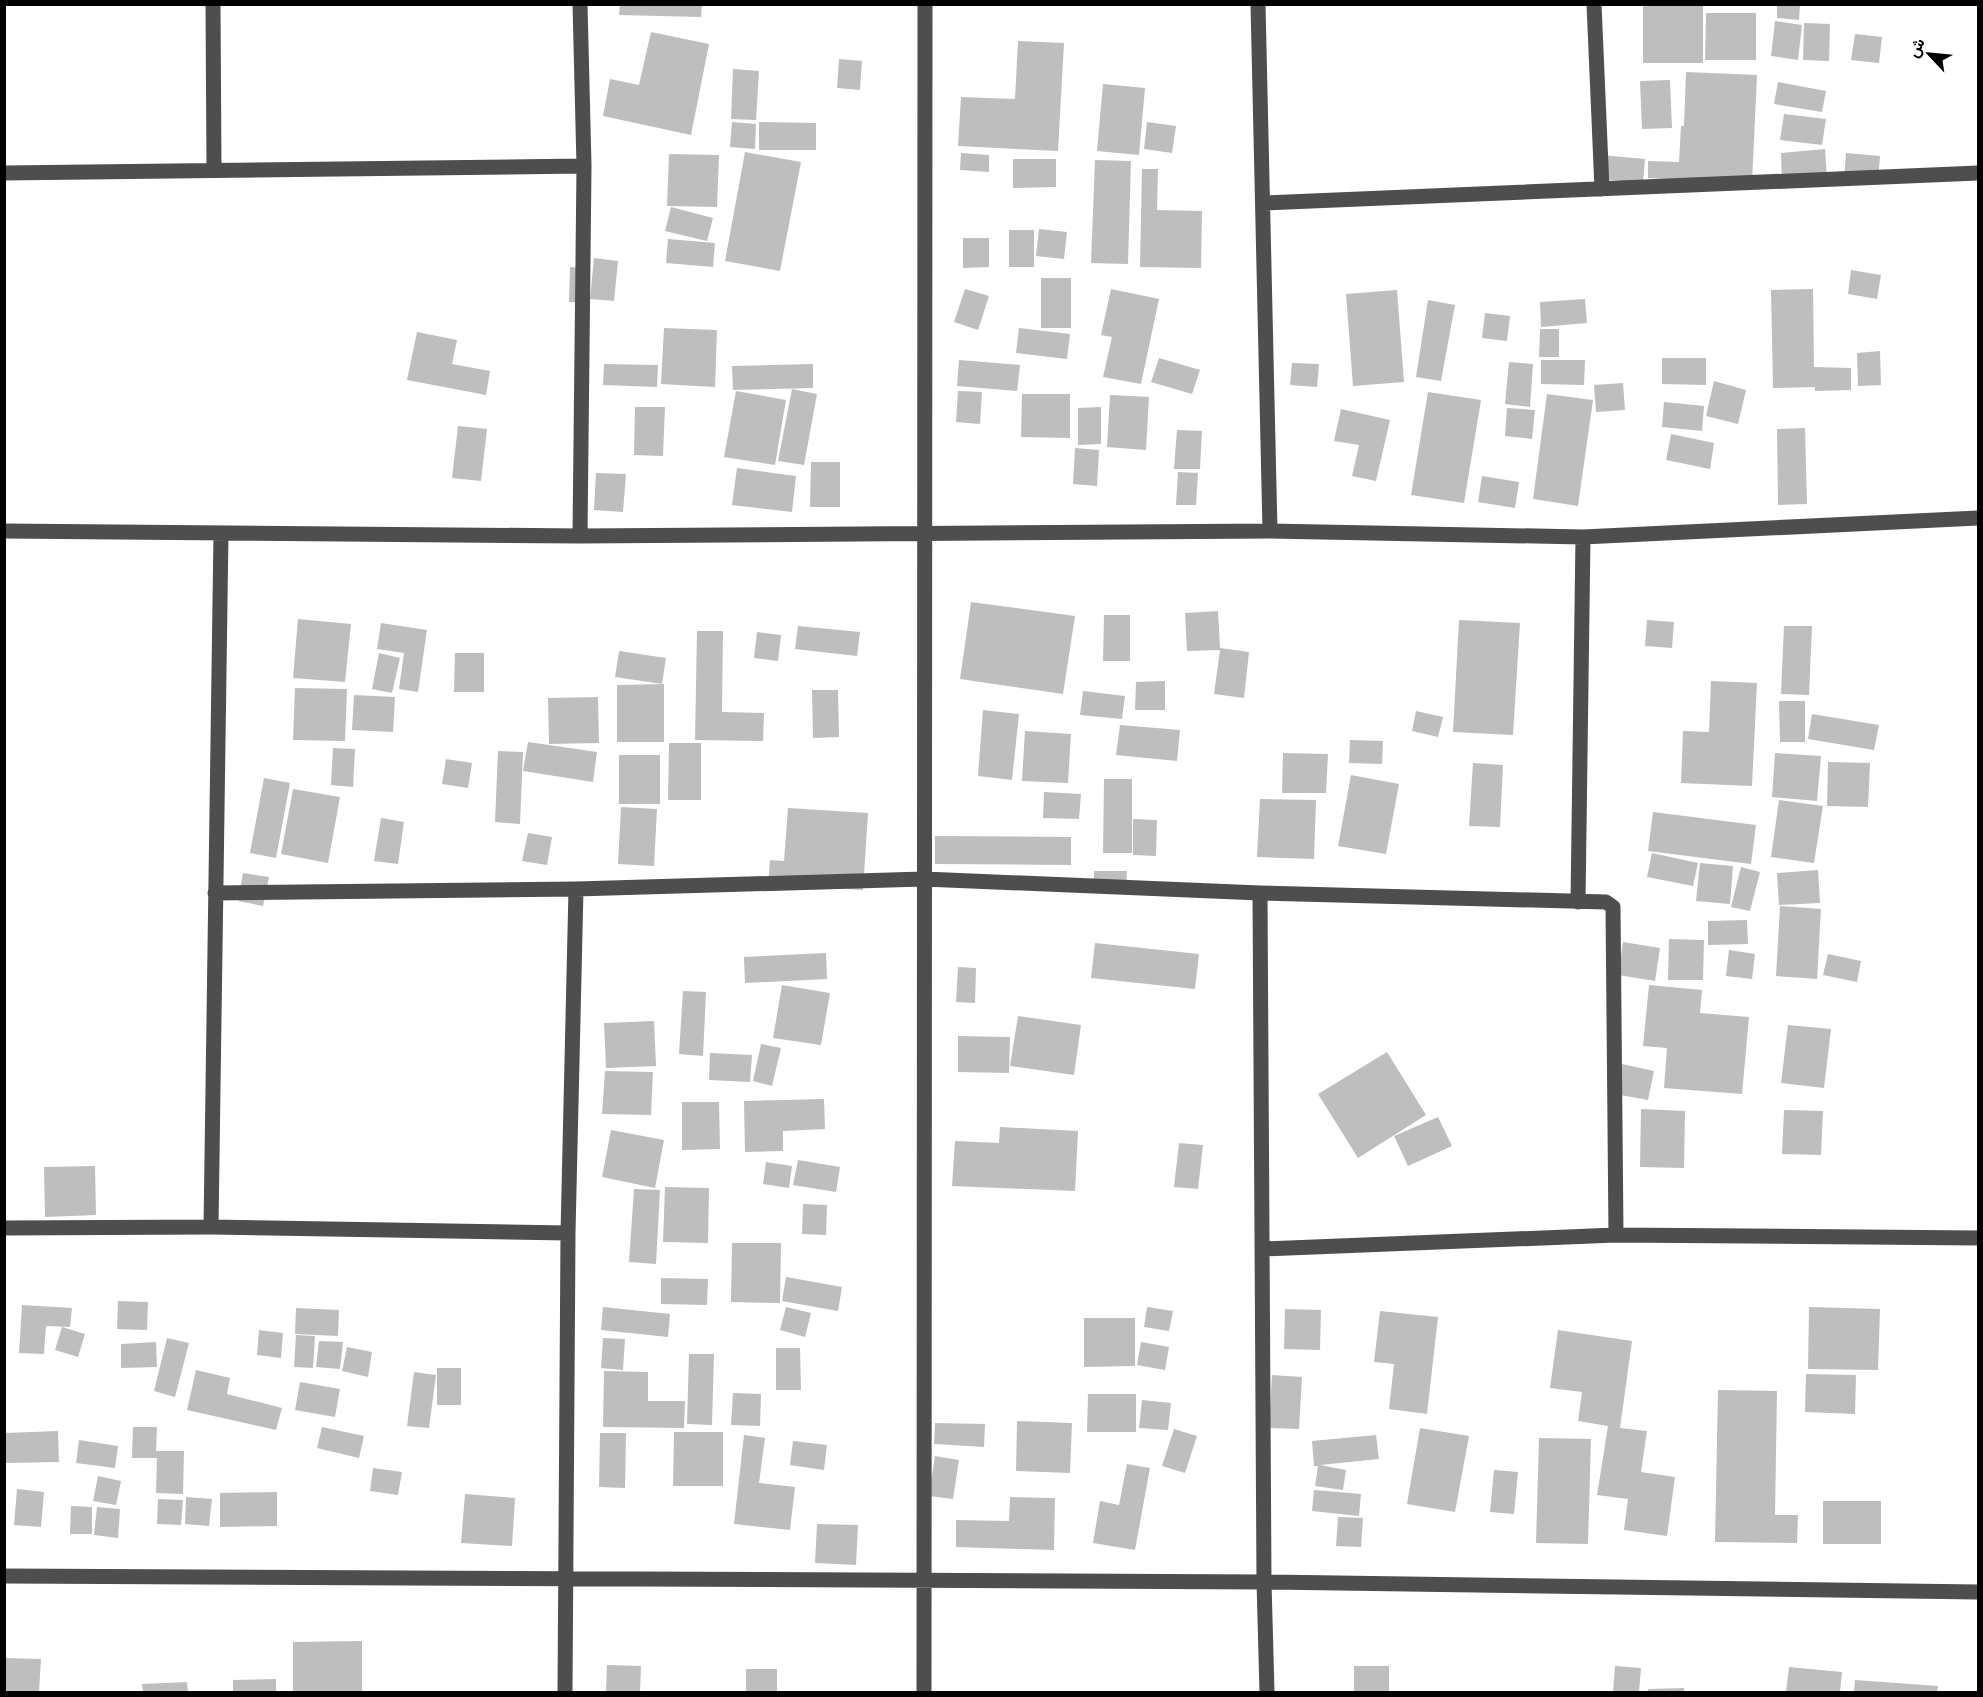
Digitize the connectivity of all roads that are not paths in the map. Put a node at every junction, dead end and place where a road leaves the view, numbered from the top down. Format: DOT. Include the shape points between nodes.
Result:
graph roads {
  1 [pos="213,4"];
  2 [pos="580,4"];
  3 [pos="925,4"];
  4 [pos="1258,4"];
  5 [pos="1594,4"];
  6 [pos="584,166"];
  7 [pos="214,170"];
  8 [pos="4,173"];
  9 [pos="1978,173"];
  10 [pos="1602,189"];
  11 [pos="1263,203"];
  12 [pos="1978,518"];
  13 [pos="4,531"];
  14 [pos="925,531"];
  15 [pos="1270,531"];
  16 [pos="221,533"];
  17 [pos="580,536"];
  18 [pos="1583,537"];
  19 [pos="924,879"];
  20 [pos="576,889"];
  21 [pos="215,893"];
  22 [pos="1260,893"];
  23 [pos="1578,902"];
  24 [pos="211,1227"];
  25 [pos="4,1228"];
  26 [pos="568,1233"];
  27 [pos="1616,1235"];
  28 [pos="1978,1238"];
  29 [pos="1262,1249"];
  30 [pos="4,1576"];
  31 [pos="564,1579"];
  32 [pos="924,1581"];
  33 [pos="1264,1582"];
  34 [pos="1978,1592"];
  35 [pos="565,1692"];
  36 [pos="924,1692"];
  37 [pos="1267,1692"];
  1 -- 7 [label="street"];
  2 -- 6 [label="street"];
  3 -- 14 [label="street"];
  4 -- 11 [label="street"];
  5 -- 10 [label="street"];
  6 -- 7 [label="street"];
  6 -- 17 [label="street"];
  7 -- 8 [label="street"];
  9 -- 10 [label="street"];
  10 -- 11 [label="street"];
  11 -- 15 [label="street"];
  12 -- 18 [label="street"];
  13 -- 16 [label="street"];
  14 -- 15 [label="street"];
  14 -- 17 [label="street"];
  14 -- 19 [label="street"];
  15 -- 18 [label="street"];
  16 -- 17 [label="street"];
  16 -- 21 [label="street"];
  18 -- 23 [label="street"];
  19 -- 20 [label="street"];
  19 -- 22 [label="street"];
  19 -- 32 [label="street"];
  20 -- 21 [label="street"];
  20 -- 26 [label="street"];
  21 -- 24 [label="street"];
  22 -- 23 [label="street"];
  22 -- 29 [label="street"];
  23 -- 27 [label="street" via="1606,902 1613,907"];
  24 -- 25 [label="street"];
  24 -- 26 [label="street"];
  26 -- 31 [label="street"];
  27 -- 28 [label="street"];
  27 -- 29 [label="street"];
  29 -- 33 [label="street"];
  30 -- 31 [label="street"];
  31 -- 32 [label="street"];
  31 -- 35 [label="street"];
  32 -- 33 [label="street"];
  32 -- 36 [label="street"];
  33 -- 34 [label="street"];
  33 -- 37 [label="street"];
}
